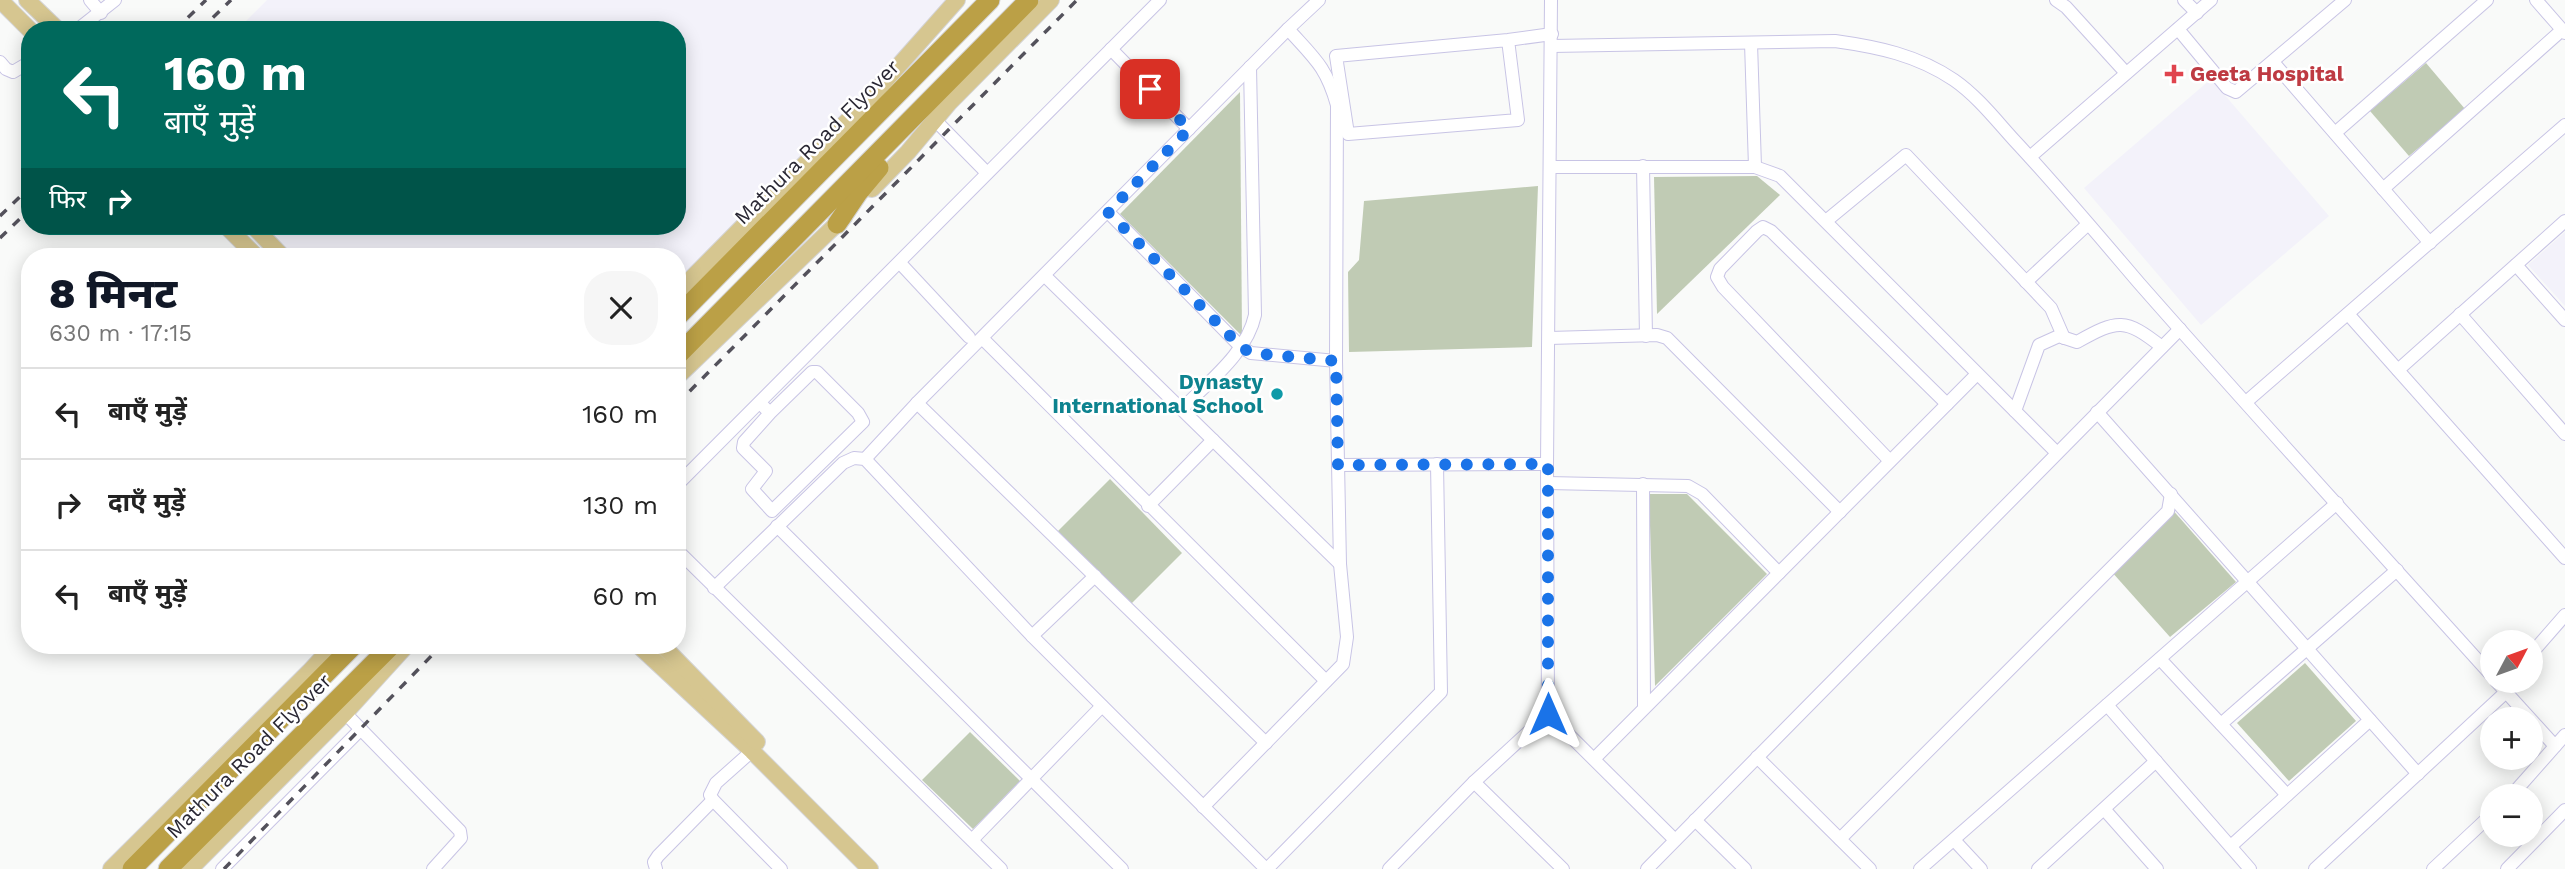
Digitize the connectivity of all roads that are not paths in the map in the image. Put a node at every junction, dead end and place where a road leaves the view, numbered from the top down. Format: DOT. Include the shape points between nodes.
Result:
graph roads {
  1 [pos="0,0"];
  2 [pos="27,0"];
  3 [pos="90,0"];
  4 [pos="115,0"];
  5 [pos="957,0"];
  6 [pos="990,0"];
  7 [pos="1029,0"];
  8 [pos="1051,0"];
  9 [pos="1160,0"];
  10 [pos="1320,0"];
  11 [pos="1551,0"];
  12 [pos="2056,0"];
  13 [pos="2184,0"];
  14 [pos="2211,0"];
  15 [pos="2346,0"];
  16 [pos="2487,0"];
  17 [pos="2536,0"];
  18 [pos="101,13"];
  19 [pos="2197,13"];
  20 [pos="21,21"];
  21 [pos="49,21"];
  22 [pos="90,21"];
  23 [pos="1288,29"];
  24 [pos="2178,29"];
  25 [pos="2563,32"];
  26 [pos="1508,40"];
  27 [pos="1552,40"];
  28 [pos="1751,43"];
  29 [pos="1111,49"];
  30 [pos="0,62"];
  31 [pos="2273,62"];
  32 [pos="21,67"];
  33 [pos="1250,67"];
  34 [pos="2126,73"];
  35 [pos="947,83"];
  36 [pos="935,120"];
  37 [pos="1189,129"];
  38 [pos="2560,130"];
  39 [pos="2335,133"];
  40 [pos="2565,145"];
  41 [pos="2030,157"];
  42 [pos="1643,166"];
  43 [pos="1550,167"];
  44 [pos="1755,167"];
  45 [pos="987,173"];
  46 [pos="2384,189"];
  47 [pos="1108,212"];
  48 [pos="1826,221"];
  49 [pos="2565,221"];
  50 [pos="837,224"];
  51 [pos="2088,224"];
  52 [pos="235,235"];
  53 [pos="262,235"];
  54 [pos="2430,243"];
  55 [pos="248,248"];
  56 [pos="274,248"];
  57 [pos="900,263"];
  58 [pos="2516,265"];
  59 [pos="1045,276"];
  60 [pos="2026,282"];
  61 [pos="686,284"];
  62 [pos="686,308"];
  63 [pos="2348,314"];
  64 [pos="2460,314"];
  65 [pos="2565,320"];
  66 [pos="2180,329"];
  67 [pos="1646,336"];
  68 [pos="976,338"];
  69 [pos="1549,338"];
  70 [pos="2064,338"];
  71 [pos="686,347"];
  72 [pos="1241,347"];
  73 [pos="2162,347"];
  74 [pos="1336,361"];
  75 [pos="686,368"];
  76 [pos="2398,370"];
  77 [pos="1977,374"];
  78 [pos="917,402"];
  79 [pos="2246,402"];
  80 [pos="760,403"];
  81 [pos="1947,404"];
  82 [pos="1182,409"];
  83 [pos="2015,411"];
  84 [pos="2097,412"];
  85 [pos="770,413"];
  86 [pos="860,426"];
  87 [pos="2565,434"];
  88 [pos="1213,440"];
  89 [pos="878,443"];
  90 [pos="2057,453"];
  91 [pos="865,459"];
  92 [pos="1890,461"];
  93 [pos="1437,464"];
  94 [pos="1548,464"];
  95 [pos="1338,465"];
  96 [pos="686,476"];
  97 [pos="1548,483"];
  98 [pos="1643,484"];
  99 [pos="2171,494"];
  100 [pos="2337,503"];
  101 [pos="1148,506"];
  102 [pos="1840,512"];
  103 [pos="777,526"];
  104 [pos="2565,558"];
  105 [pos="686,559"];
  106 [pos="1340,564"];
  107 [pos="2397,570"];
  108 [pos="1779,573"];
  109 [pos="1095,576"];
  110 [pos="2248,582"];
  111 [pos="714,588"];
  112 [pos="2565,615"];
  113 [pos="1032,636"];
  114 [pos="2543,640"];
  115 [pos="2307,649"];
  116 [pos="326,654"];
  117 [pos="346,654"];
  118 [pos="383,654"];
  119 [pos="400,654"];
  120 [pos="648,654"];
  121 [pos="671,654"];
  122 [pos="2160,659"];
  123 [pos="2480,663"];
  124 [pos="1326,681"];
  125 [pos="2495,693"];
  126 [pos="2510,693"];
  127 [pos="2107,705"];
  128 [pos="1102,706"];
  129 [pos="1644,708"];
  130 [pos="345,713"];
  131 [pos="1548,714"];
  132 [pos="2370,720"];
  133 [pos="2221,724"];
  134 [pos="361,729"];
  135 [pos="2565,735"];
  136 [pos="1265,743"];
  137 [pos="2555,746"];
  138 [pos="752,751"];
  139 [pos="1757,757"];
  140 [pos="1594,758"];
  141 [pos="2156,761"];
  142 [pos="2418,774"];
  143 [pos="1031,778"];
  144 [pos="1474,782"];
  145 [pos="2522,784"];
  146 [pos="2287,795"];
  147 [pos="713,800"];
  148 [pos="1203,807"];
  149 [pos="2104,809"];
  150 [pos="2565,810"];
  151 [pos="1695,820"];
  152 [pos="2480,825"];
  153 [pos="1840,839"];
  154 [pos="972,840"];
  155 [pos="1675,840"];
  156 [pos="1954,840"];
  157 [pos="2231,846"];
  158 [pos="111,869"];
  159 [pos="132,869"];
  160 [pos="168,869"];
  161 [pos="190,869"];
  162 [pos="222,869"];
  163 [pos="433,869"];
  164 [pos="656,869"];
  165 [pos="781,869"];
  166 [pos="870,869"];
  167 [pos="884,869"];
  168 [pos="1001,869"];
  169 [pos="1122,869"];
  170 [pos="1266,869"];
  171 [pos="1389,869"];
  172 [pos="1563,869"];
  173 [pos="1647,869"];
  174 [pos="1745,869"];
  175 [pos="1870,869"];
  176 [pos="1920,869"];
  177 [pos="1981,869"];
  178 [pos="2038,869"];
  179 [pos="2157,869"];
  180 [pos="2250,869"];
  181 [pos="2315,869"];
  182 [pos="2432,869"];
  183 [pos="2507,869"];
  1 -- 20 [label="main road"];
  2 -- 21 [label="main road"];
  3 -- 18 [label="street"];
  4 -- 18 [label="street"];
  5 -- 61 [label="main road" via="870,98"];
  6 -- 62 [label="highway, Mathura Road Flyover"];
  7 -- 35 [label="highway"];
  8 -- 36 [label="main road"];
  9 -- 29 [label="street"];
  10 -- 23 [label="street"];
  11 -- 27 [label="street"];
  12 -- 34 [label="street"];
  13 -- 19 [label="street"];
  14 -- 19 [label="street"];
  15 -- 31 [label="street"];
  16 -- 39 [label="street"];
  17 -- 25 [label="street"];
  18 -- 22 [label="street"];
  19 -- 24 [label="street"];
  23 -- 33 [label="street"];
  23 -- 74 [label="street" via="1324,68 1337,105"];
  24 -- 31 [label="street" via="2227,88 2236,92"];
  24 -- 34 [label="street"];
  25 -- 46 [label="street"];
  26 -- 26 [label="street" via="1336,56 1348,134 1518,120"];
  26 -- 27 [label="street"];
  27 -- 28 [label="street"];
  27 -- 43 [label="street"];
  28 -- 41 [label="street" via="1835,41 1873,46 1928,64 1973,96"];
  28 -- 44 [label="street"];
  29 -- 37 [label="street"];
  29 -- 45 [label="street"];
  30 -- 32 [label="street" via="13,72"];
  31 -- 39 [label="street"];
  33 -- 37 [label="street"];
  33 -- 72 [label="street" via="1255,315"];
  34 -- 41 [label="street"];
  35 -- 50 [label="highway"];
  35 -- 71 [label="highway"];
  36 -- 45 [label="street"];
  36 -- 50 [label="main road"];
  37 -- 47 [label="street"];
  38 -- 40 [label="street"];
  38 -- 54 [label="street"];
  39 -- 46 [label="street"];
  41 -- 51 [label="street"];
  42 -- 43 [label="street"];
  42 -- 44 [label="street"];
  42 -- 67 [label="street"];
  43 -- 69 [label="street"];
  44 -- 48 [label="street" via="1780,176"];
  45 -- 57 [label="street"];
  46 -- 54 [label="street"];
  47 -- 59 [label="street"];
  47 -- 72 [label="street"];
  48 -- 60 [label="street" via="1906,155"];
  48 -- 77 [label="street"];
  49 -- 58 [label="street"];
  50 -- 75 [label="main road"];
  51 -- 60 [label="street"];
  51 -- 66 [label="street"];
  52 -- 55 [label="main road"];
  53 -- 56 [label="main road"];
  54 -- 63 [label="street"];
  57 -- 68 [label="street"];
  57 -- 80 [label="street"];
  58 -- 64 [label="street"];
  58 -- 65 [label="street"];
  59 -- 68 [label="street"];
  59 -- 82 [label="street"];
  60 -- 70 [label="street" via="2051,308"];
  63 -- 76 [label="street"];
  63 -- 79 [label="street"];
  64 -- 76 [label="street"];
  64 -- 87 [label="street"];
  66 -- 73 [label="street"];
  66 -- 79 [label="street"];
  67 -- 69 [label="street"];
  67 -- 102 [label="street" via="1667,338 1679,347"];
  68 -- 78 [label="street"];
  68 -- 101 [label="street"];
  69 -- 94 [label="street"];
  70 -- 73 [label="street" via="2077,342 2103,328 2136,327"];
  70 -- 83 [label="street" via="2039,345"];
  72 -- 74 [label="street" via="1251,353"];
  72 -- 82 [label="street"];
  73 -- 84 [label="street"];
  74 -- 95 [label="street"];
  76 -- 104 [label="street"];
  77 -- 81 [label="street"];
  77 -- 83 [label="street"];
  78 -- 89 [label="street"];
  78 -- 109 [label="street"];
  79 -- 100 [label="street"];
  80 -- 85 [label="street"];
  80 -- 96 [label="street"];
  81 -- 92 [label="street"];
  81 -- 92 [label="street" via="1771,231 1763,227 1756,231 1717,277"];
  82 -- 88 [label="street"];
  83 -- 90 [label="street"];
  84 -- 90 [label="street"];
  84 -- 99 [label="street"];
  85 -- 86 [label="street" via="817,372 858,413 863,422"];
  85 -- 86 [label="street" via="743,448 766,471 752,489 772,511"];
  86 -- 89 [label="street"];
  88 -- 101 [label="street"];
  88 -- 106 [label="street"];
  89 -- 91 [label="street"];
  90 -- 139 [label="street"];
  91 -- 103 [label="street" via="843,463"];
  91 -- 113 [label="street"];
  92 -- 102 [label="street"];
  93 -- 94 [label="street"];
  93 -- 95 [label="street"];
  93 -- 170 [label="street" via="1441,692"];
  94 -- 97 [label="street"];
  95 -- 106 [label="street"];
  97 -- 98 [label="street"];
  97 -- 131 [label="street"];
  98 -- 108 [label="street" via="1688,486 1702,494"];
  98 -- 129 [label="street"];
  99 -- 110 [label="street"];
  99 -- 153 [label="street" via="2168,511"];
  100 -- 107 [label="street"];
  100 -- 110 [label="street"];
  101 -- 124 [label="street"];
  102 -- 108 [label="street"];
  103 -- 111 [label="street"];
  103 -- 143 [label="street"];
  105 -- 111 [label="street"];
  106 -- 124 [label="street" via="1348,637 1343,664"];
  107 -- 115 [label="street"];
  107 -- 123 [label="street"];
  108 -- 129 [label="street"];
  109 -- 113 [label="street"];
  109 -- 136 [label="street"];
  110 -- 115 [label="street"];
  110 -- 122 [label="street"];
  111 -- 154 [label="street"];
  112 -- 114 [label="street"];
  113 -- 128 [label="street"];
  115 -- 132 [label="street"];
  115 -- 133 [label="street"];
  116 -- 158 [label="main road"];
  117 -- 159 [label="highway, Mathura Road Flyover"];
  118 -- 160 [label="highway, Mathura Road Flyover"];
  119 -- 130 [label="main road"];
  120 -- 138 [label="main road"];
  121 -- 167 [label="main road"];
  122 -- 127 [label="street"];
  122 -- 133 [label="street"];
  124 -- 136 [label="street"];
  125 -- 142 [label="street"];
  126 -- 137 [label="street"];
  127 -- 141 [label="street"];
  127 -- 156 [label="street"];
  128 -- 143 [label="street"];
  128 -- 148 [label="street"];
  129 -- 140 [label="street"];
  130 -- 134 [label="street"];
  130 -- 161 [label="main road"];
  131 -- 140 [label="street"];
  131 -- 144 [label="street"];
  132 -- 142 [label="street"];
  132 -- 146 [label="street"];
  133 -- 146 [label="street"];
  134 -- 162 [label="street"];
  134 -- 163 [label="street" via="460,831 461,838"];
  135 -- 137 [label="street"];
  136 -- 148 [label="street"];
  137 -- 145 [label="street"];
  138 -- 147 [label="street" via="716,783 710,795"];
  138 -- 166 [label="main road"];
  139 -- 151 [label="street"];
  139 -- 153 [label="street"];
  140 -- 155 [label="street"];
  141 -- 149 [label="street"];
  141 -- 157 [label="street"];
  142 -- 181 [label="street"];
  143 -- 154 [label="street"];
  143 -- 169 [label="street"];
  144 -- 171 [label="street"];
  144 -- 172 [label="street"];
  146 -- 157 [label="street"];
  147 -- 164 [label="street" via="658,856"];
  147 -- 165 [label="street"];
  148 -- 170 [label="street"];
  149 -- 178 [label="street"];
  149 -- 179 [label="street"];
  150 -- 183 [label="street"];
  151 -- 155 [label="street"];
  151 -- 174 [label="street"];
  152 -- 182 [label="street"];
  153 -- 175 [label="street"];
  154 -- 168 [label="street"];
  155 -- 173 [label="street"];
  156 -- 176 [label="street"];
  156 -- 177 [label="street"];
  157 -- 180 [label="street"];
}
